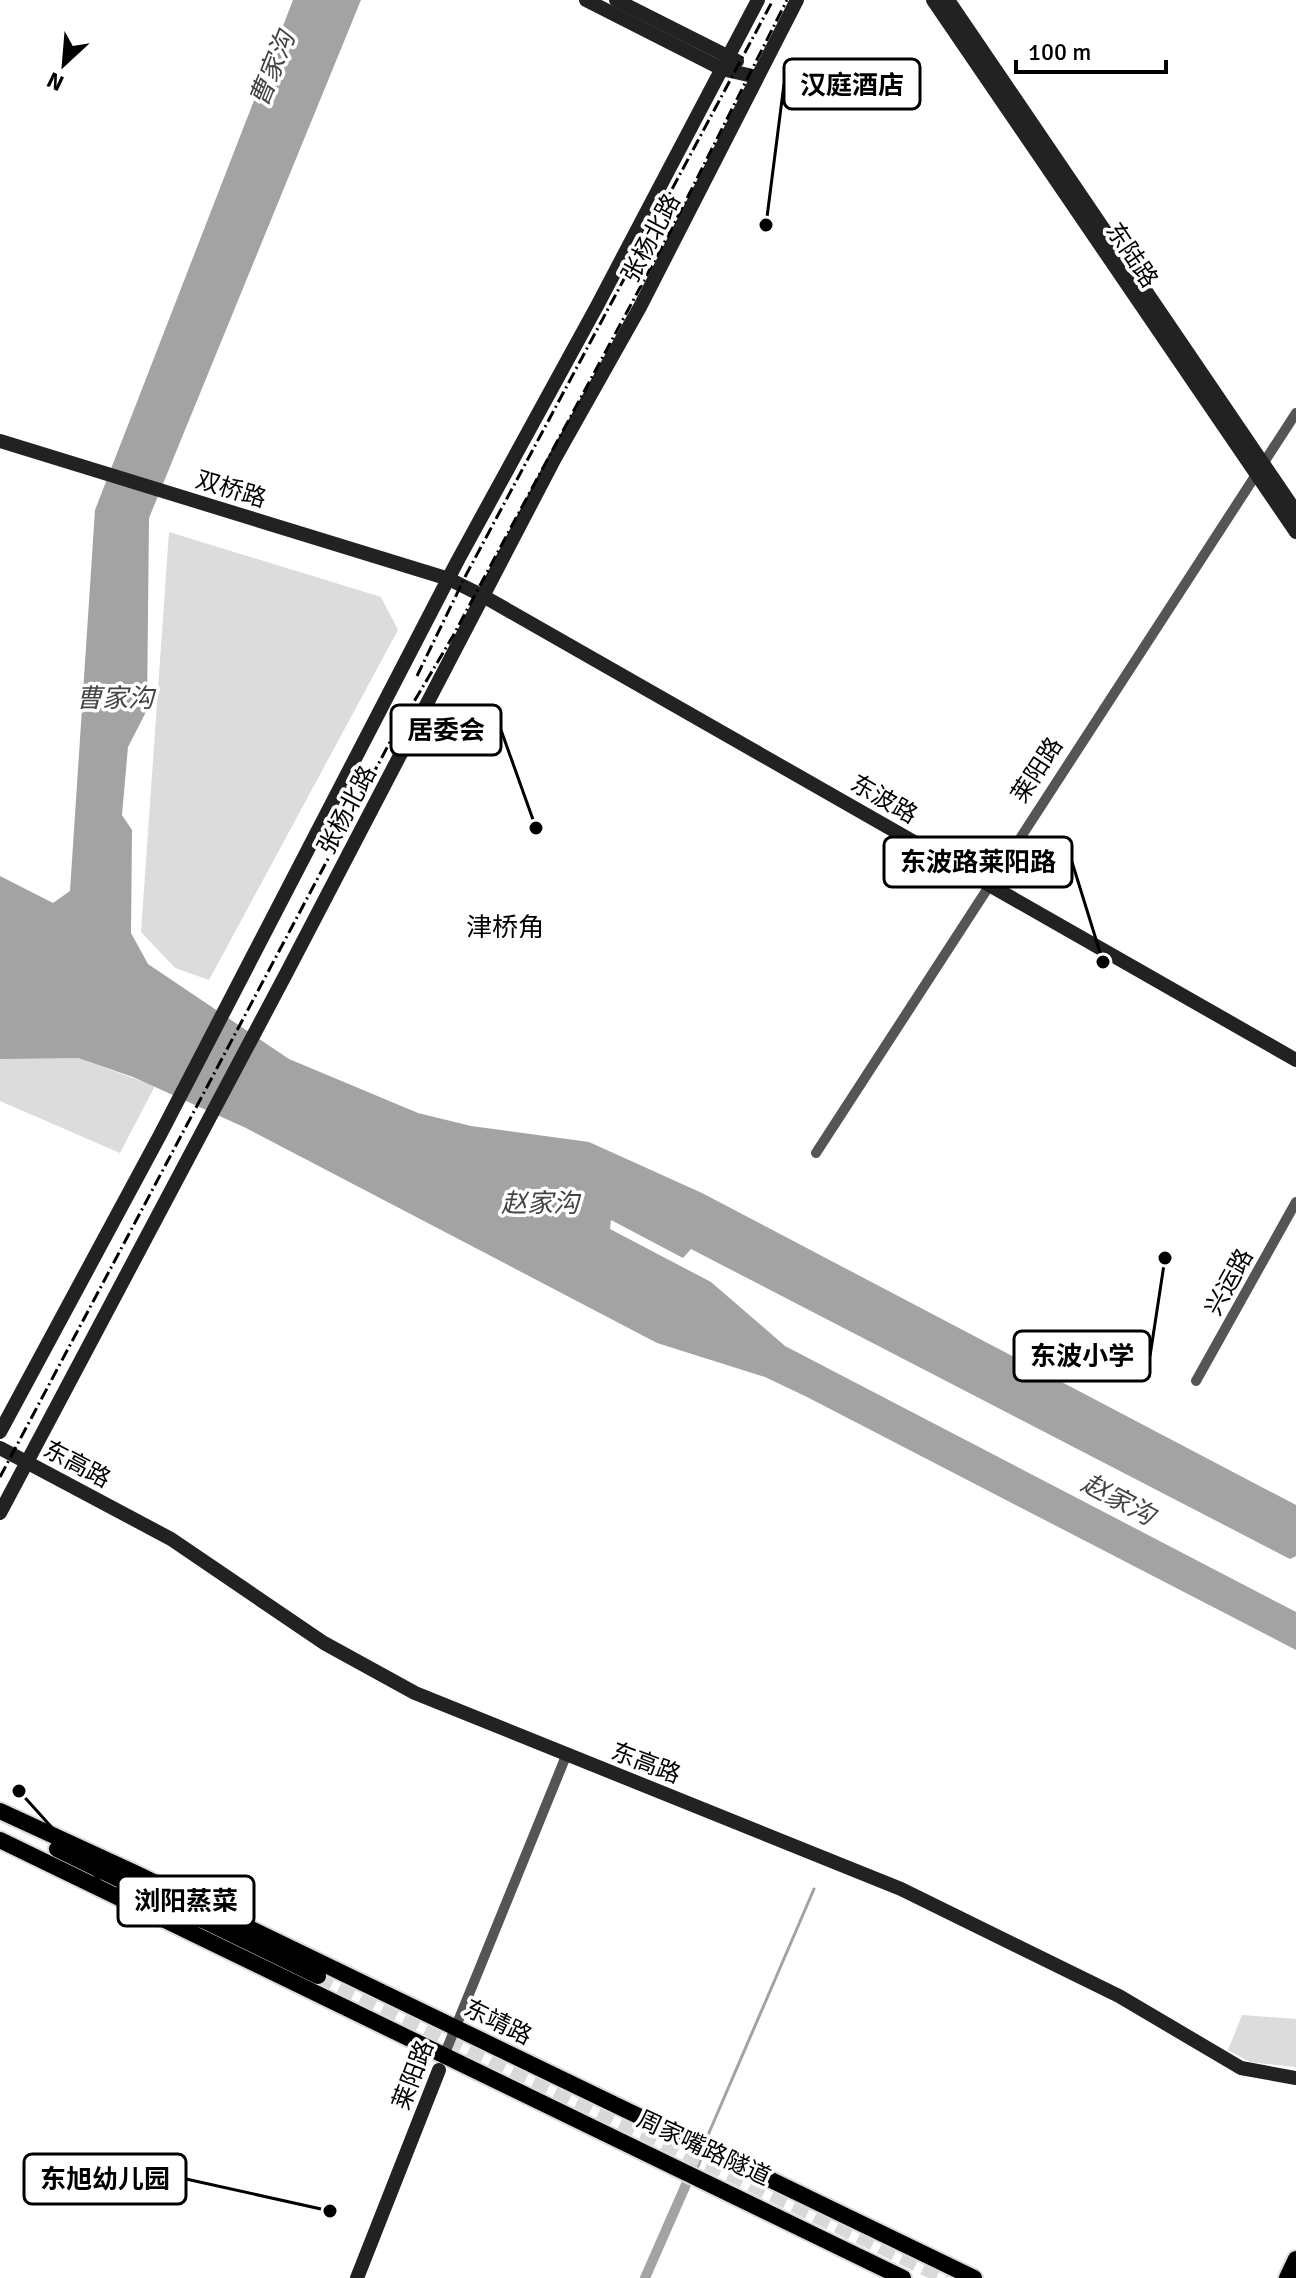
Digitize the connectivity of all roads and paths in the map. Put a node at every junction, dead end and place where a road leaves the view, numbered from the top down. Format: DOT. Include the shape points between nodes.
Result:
graph roads {
  1 [pos="586,0"];
  2 [pos="616,0"];
  3 [pos="758,0"];
  4 [pos="797,0"];
  5 [pos="933,0"];
  6 [pos="948,0"];
  7 [pos="729,55"];
  8 [pos="722,69"];
  9 [pos="757,77"];
  10 [pos="1296,413"];
  11 [pos="0,441"];
  12 [pos="1259,469"];
  13 [pos="1296,512"];
  14 [pos="1296,532"];
  15 [pos="449,579"];
  16 [pos="483,596"];
  17 [pos="989,884"];
  18 [pos="1296,1060"];
  19 [pos="816,1153"];
  20 [pos="1296,1202"];
  21 [pos="1196,1381"];
  22 [pos="0,1432"];
  23 [pos="0,1448"];
  24 [pos="26,1462"];
  25 [pos="0,1513"];
  26 [pos="566,1756"];
  27 [pos="0,1811"];
  28 [pos="0,1820"];
  29 [pos="0,1840"];
  30 [pos="318,1976"];
  31 [pos="456,2027"];
  32 [pos="442,2063"];
  33 [pos="466,2066"];
  34 [pos="1296,2078"];
  35 [pos="1296,2259"];
  36 [pos="357,2278"];
  37 [pos="903,2278"];
  38 [pos="921,2278"];
  39 [pos="974,2278"];
  40 [pos="1287,2278"];
  1 -- 8 [label="main road"];
  2 -- 7 [label="main road"];
  3 -- 7 [label="main road, 张杨北路"];
  4 -- 9 [label="main road, 张杨北路"];
  5 -- 12 [label="main road, 东陆路"];
  6 -- 12 [label="main road, 东陆路"];
  7 -- 8 [label="main road, 张杨北路"];
  7 -- 9 [label="main road"];
  8 -- 9 [label="main road"];
  8 -- 15 [label="main road, 张杨北路"];
  9 -- 16 [label="main road, 张杨北路"];
  10 -- 12 [label="street, 莱阳路"];
  11 -- 15 [label="main road, 双桥路"];
  12 -- 13 [label="main road, 东陆路"];
  12 -- 14 [label="main road, 东陆路"];
  12 -- 17 [label="street, 莱阳路"];
  15 -- 16 [label="main road, 东波路"];
  15 -- 22 [label="main road, 张杨北路"];
  16 -- 17 [label="main road, 东波路"];
  16 -- 24 [label="main road, 张杨北路"];
  17 -- 18 [label="main road, 东波路"];
  17 -- 19 [label="street, 莱阳路"];
  20 -- 21 [label="street, 兴运路"];
  23 -- 24 [label="main road, 东高路"];
  24 -- 25 [label="main road, 张杨北路"];
  24 -- 26 [label="main road, 东高路" via="171,1539 373,1672"];
  26 -- 31 [label="street, 莱阳路"];
  26 -- 34 [label="main road, 东高路" via="901,1889 1119,1996 1241,2068"];
  27 -- 31 [label="main road, 东靖路"];
  28 -- 30 [label="main road"];
  29 -- 32 [label="main road"];
  31 -- 32 [label="street, 莱阳路"];
  31 -- 39 [label="main road, 东靖路"];
  32 -- 33 [label="main road"];
  32 -- 36 [label="main road, 莱阳路"];
  33 -- 37 [label="main road"];
  33 -- 38 [label="main road, 周家嘴路隧道"];
  35 -- 40 [label="main road"];
}
